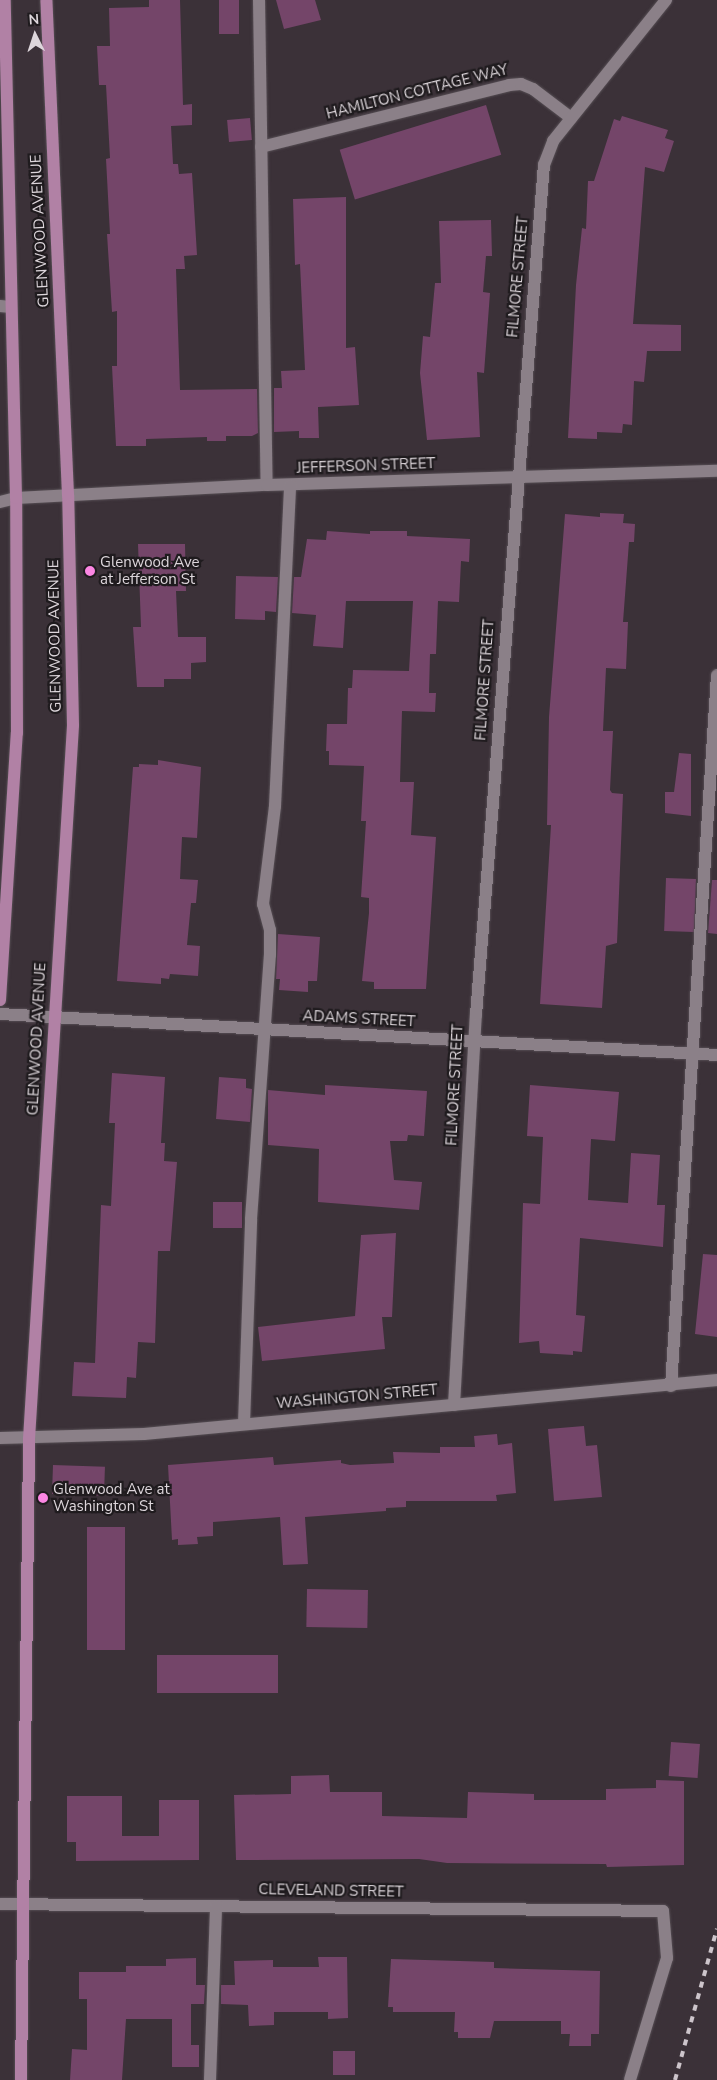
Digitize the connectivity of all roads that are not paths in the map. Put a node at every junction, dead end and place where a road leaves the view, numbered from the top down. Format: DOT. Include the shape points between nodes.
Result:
graph roads {
  1 [pos="5,0"];
  2 [pos="46,0"];
  3 [pos="259,0"];
  4 [pos="666,0"];
  5 [pos="571,118"];
  6 [pos="261,147"];
  7 [pos="6,307"];
  8 [pos="717,471"];
  9 [pos="517,476"];
  10 [pos="290,485"];
  11 [pos="266,486"];
  12 [pos="68,495"];
  13 [pos="16,498"];
  14 [pos="0,502"];
  15 [pos="717,675"];
  16 [pos="0,1000"];
  17 [pos="0,1014"];
  18 [pos="54,1019"];
  19 [pos="263,1031"];
  20 [pos="474,1041"];
  21 [pos="692,1054"];
  22 [pos="717,1055"];
  23 [pos="717,1380"];
  24 [pos="671,1386"];
  25 [pos="454,1405"];
  26 [pos="244,1424"];
  27 [pos="0,1438"];
  28 [pos="30,1439"];
  29 [pos="0,1904"];
  30 [pos="23,1904"];
  31 [pos="216,1906"];
  32 [pos="21,2080"];
  33 [pos="210,2080"];
  34 [pos="630,2080"];
  1 -- 7 [label="main road, GLENWOOD AVENUE"];
  2 -- 12 [label="main road, GLENWOOD AVENUE"];
  3 -- 6 [label="street"];
  4 -- 5 [label="street, FILMORE STREET"];
  5 -- 6 [label="street, HAMILTON COTTAGE WAY" via="533,90 521,84 509,85"];
  5 -- 9 [label="street, FILMORE STREET" via="553,141 544,165"];
  6 -- 11 [label="street"];
  7 -- 13 [label="main road, GLENWOOD AVENUE"];
  8 -- 9 [label="street, JEFFERSON STREET"];
  9 -- 10 [label="street, JEFFERSON STREET"];
  9 -- 20 [label="street, FILMORE STREET"];
  10 -- 11 [label="street, JEFFERSON STREET"];
  10 -- 19 [label="street" via="275,806 263,904 270,930"];
  11 -- 12 [label="street, JEFFERSON STREET"];
  12 -- 13 [label="street, JEFFERSON STREET"];
  12 -- 18 [label="main road, GLENWOOD AVENUE" via="73,725"];
  13 -- 14 [label="street, JEFFERSON STREET"];
  13 -- 16 [label="main road, GLENWOOD AVENUE" via="17,733"];
  15 -- 21 [label="street"];
  17 -- 18 [label="street, ADAMS STREET"];
  18 -- 19 [label="street, ADAMS STREET"];
  18 -- 28 [label="main road, GLENWOOD AVENUE"];
  19 -- 20 [label="street, ADAMS STREET"];
  19 -- 26 [label="street" via="251,1220"];
  20 -- 21 [label="street, ADAMS STREET"];
  20 -- 25 [label="street, FILMORE STREET"];
  21 -- 22 [label="street, ADAMS STREET"];
  21 -- 24 [label="street"];
  23 -- 24 [label="street, WASHINGTON STREET"];
  24 -- 25 [label="street, WASHINGTON STREET"];
  25 -- 26 [label="street, WASHINGTON STREET"];
  26 -- 28 [label="street, WASHINGTON STREET" via="144,1434"];
  27 -- 28 [label="street, WASHINGTON STREET"];
  28 -- 30 [label="main road, GLENWOOD AVENUE"];
  29 -- 30 [label="street, CLEVELAND STREET"];
  30 -- 31 [label="street, CLEVELAND STREET"];
  30 -- 32 [label="main road, GLENWOOD AVENUE"];
  31 -- 33 [label="street"];
  31 -- 34 [label="street, CLEVELAND STREET" via="663,1911 667,1958"];
}
